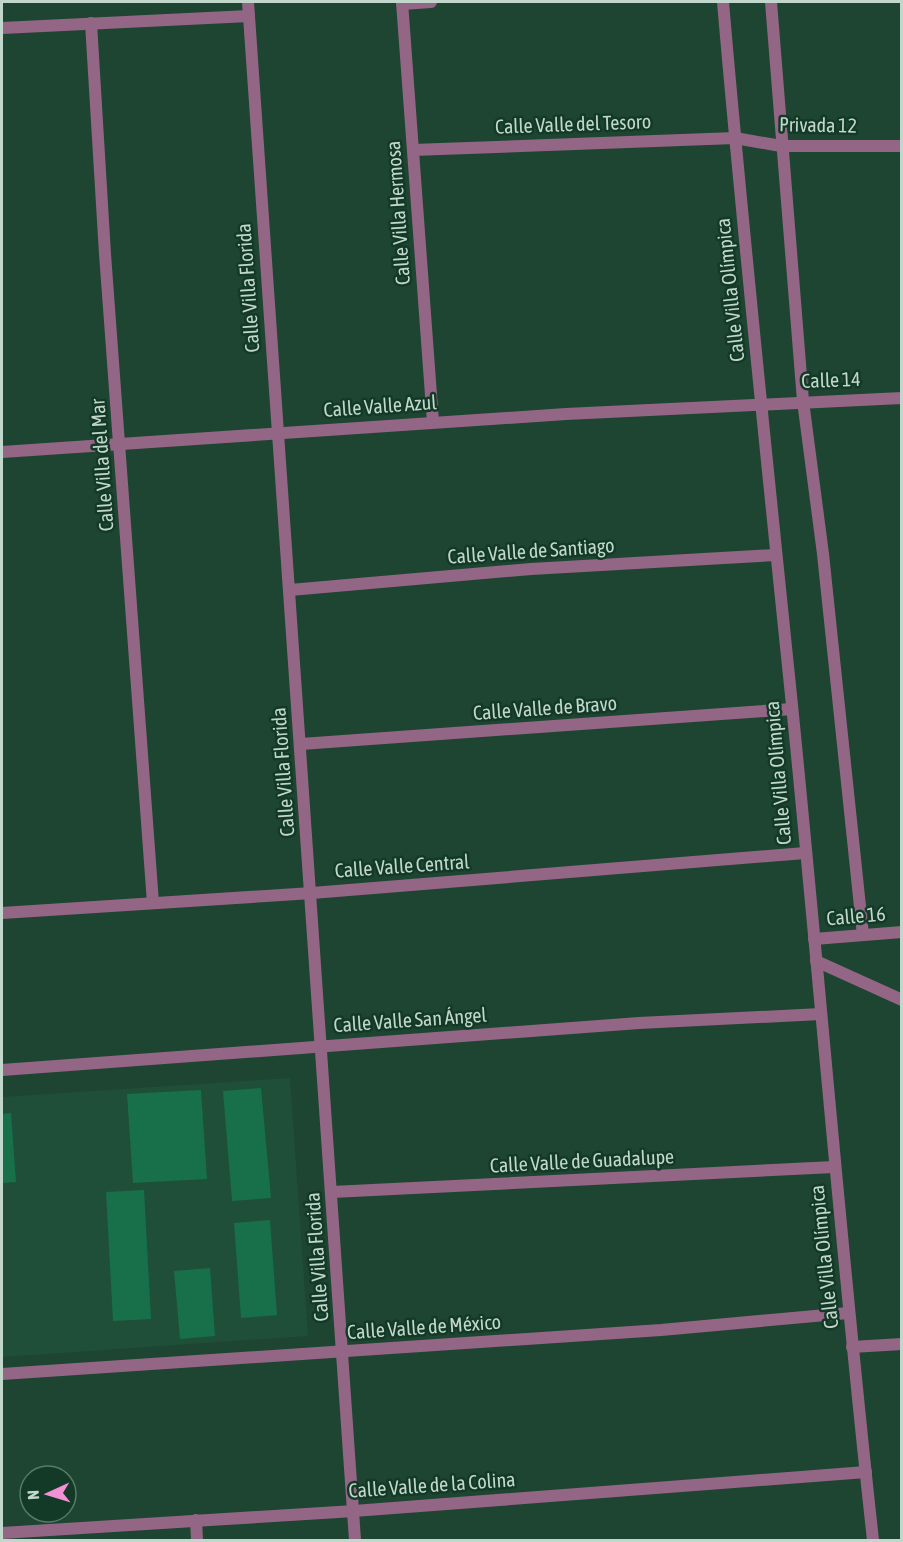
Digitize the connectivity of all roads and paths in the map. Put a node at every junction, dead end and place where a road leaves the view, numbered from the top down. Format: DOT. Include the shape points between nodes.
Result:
graph roads {
  1 [pos="248,2"];
  2 [pos="431,2"];
  3 [pos="723,2"];
  4 [pos="771,2"];
  5 [pos="402,3"];
  6 [pos="249,16"];
  7 [pos="91,23"];
  8 [pos="2,28"];
  9 [pos="735,138"];
  10 [pos="782,146"];
  11 [pos="902,146"];
  12 [pos="413,150"];
  13 [pos="902,398"];
  14 [pos="803,401"];
  15 [pos="761,402"];
  16 [pos="433,422"];
  17 [pos="278,433"];
  18 [pos="121,445"];
  19 [pos="2,452"];
  20 [pos="775,555"];
  21 [pos="290,590"];
  22 [pos="792,709"];
  23 [pos="301,744"];
  24 [pos="805,853"];
  25 [pos="312,893"];
  26 [pos="153,903"];
  27 [pos="2,913"];
  28 [pos="902,932"];
  29 [pos="863,935"];
  30 [pos="814,939"];
  31 [pos="816,961"];
  32 [pos="902,1000"];
  33 [pos="821,1014"];
  34 [pos="322,1046"];
  35 [pos="2,1070"];
  36 [pos="834,1167"];
  37 [pos="332,1192"];
  38 [pos="848,1313"];
  39 [pos="902,1344"];
  40 [pos="852,1347"];
  41 [pos="343,1352"];
  42 [pos="2,1374"];
  43 [pos="866,1472"];
  44 [pos="354,1511"];
  45 [pos="196,1520"];
  46 [pos="2,1533"];
  47 [pos="36,1536"];
  48 [pos="197,1540"];
  49 [pos="355,1540"];
  50 [pos="873,1540"];
  1 -- 6 [label="street, Calle Villa Florida"];
  2 -- 5 [label="street"];
  3 -- 9 [label="street, Calle Villa Olímpica"];
  4 -- 10 [label="street"];
  5 -- 12 [label="street, Calle Villa Hermosa"];
  6 -- 7 [label="street"];
  6 -- 17 [label="street, Calle Villa Florida"];
  7 -- 8 [label="street"];
  7 -- 18 [label="street, Calle Villa del Mar"];
  9 -- 10 [label="street, Privada 12"];
  9 -- 12 [label="street, Calle Valle del Tesoro"];
  9 -- 15 [label="street, Calle Villa Olímpica"];
  10 -- 11 [label="street, Privada 12"];
  10 -- 14 [label="street"];
  12 -- 16 [label="street, Calle Villa Hermosa"];
  13 -- 14 [label="street, Calle 14"];
  14 -- 15 [label="street, Calle 14"];
  14 -- 29 [label="street"];
  15 -- 16 [label="street, Calle Valle Azul"];
  15 -- 20 [label="street, Calle Villa Olímpica"];
  16 -- 17 [label="street, Calle Valle Azul"];
  17 -- 18 [label="street, Calle Valle Azul"];
  17 -- 21 [label="street, Calle Villa Florida"];
  18 -- 19 [label="street, Calle Valle Azul"];
  18 -- 26 [label="street, Calle Villa del Mar"];
  20 -- 21 [label="street, Calle Valle de Santiago" via="531,569"];
  20 -- 22 [label="street, Calle Villa Olímpica"];
  21 -- 23 [label="street, Calle Villa Florida"];
  22 -- 23 [label="street, Calle Valle de Bravo"];
  22 -- 24 [label="street, Calle Villa Olímpica"];
  23 -- 25 [label="street, Calle Villa Florida"];
  24 -- 25 [label="street, Calle Valle Central"];
  24 -- 30 [label="street, Calle Villa Olímpica"];
  25 -- 26 [label="street, Calle Valle Central"];
  25 -- 34 [label="street, Calle Villa Florida"];
  26 -- 27 [label="street, Calle Valle Central"];
  28 -- 29 [label="street, Calle 16"];
  29 -- 30 [label="street, Calle 16"];
  30 -- 31 [label="street, Calle Villa Olímpica"];
  31 -- 32 [label="street"];
  31 -- 33 [label="street, Calle Villa Olímpica"];
  33 -- 34 [label="street, Calle Valle San Ángel"];
  33 -- 36 [label="street, Calle Villa Olímpica"];
  34 -- 35 [label="street, Calle Valle San Ángel"];
  34 -- 37 [label="street, Calle Villa Florida"];
  36 -- 37 [label="street, Calle Valle de Guadalupe"];
  36 -- 38 [label="street, Calle Villa Olímpica"];
  37 -- 41 [label="street, Calle Villa Florida"];
  38 -- 40 [label="street, Calle Villa Olímpica"];
  38 -- 41 [label="street, Calle Valle de México"];
  39 -- 40 [label="street"];
  40 -- 43 [label="street, Calle Villa Olímpica"];
  41 -- 42 [label="street, Calle Valle de México"];
  41 -- 44 [label="street, Calle Villa Florida"];
  43 -- 44 [label="street, Calle Valle de la Colina"];
  43 -- 50 [label="street, Calle Villa Olímpica"];
  44 -- 45 [label="street, Calle Valle de la Colina"];
  44 -- 49 [label="street, Calle Villa Florida"];
  45 -- 47 [label="street, Calle Valle de la Colina"];
  45 -- 48 [label="street"];
  46 -- 47 [label="street, Calle Valle de la Colina"];
}
